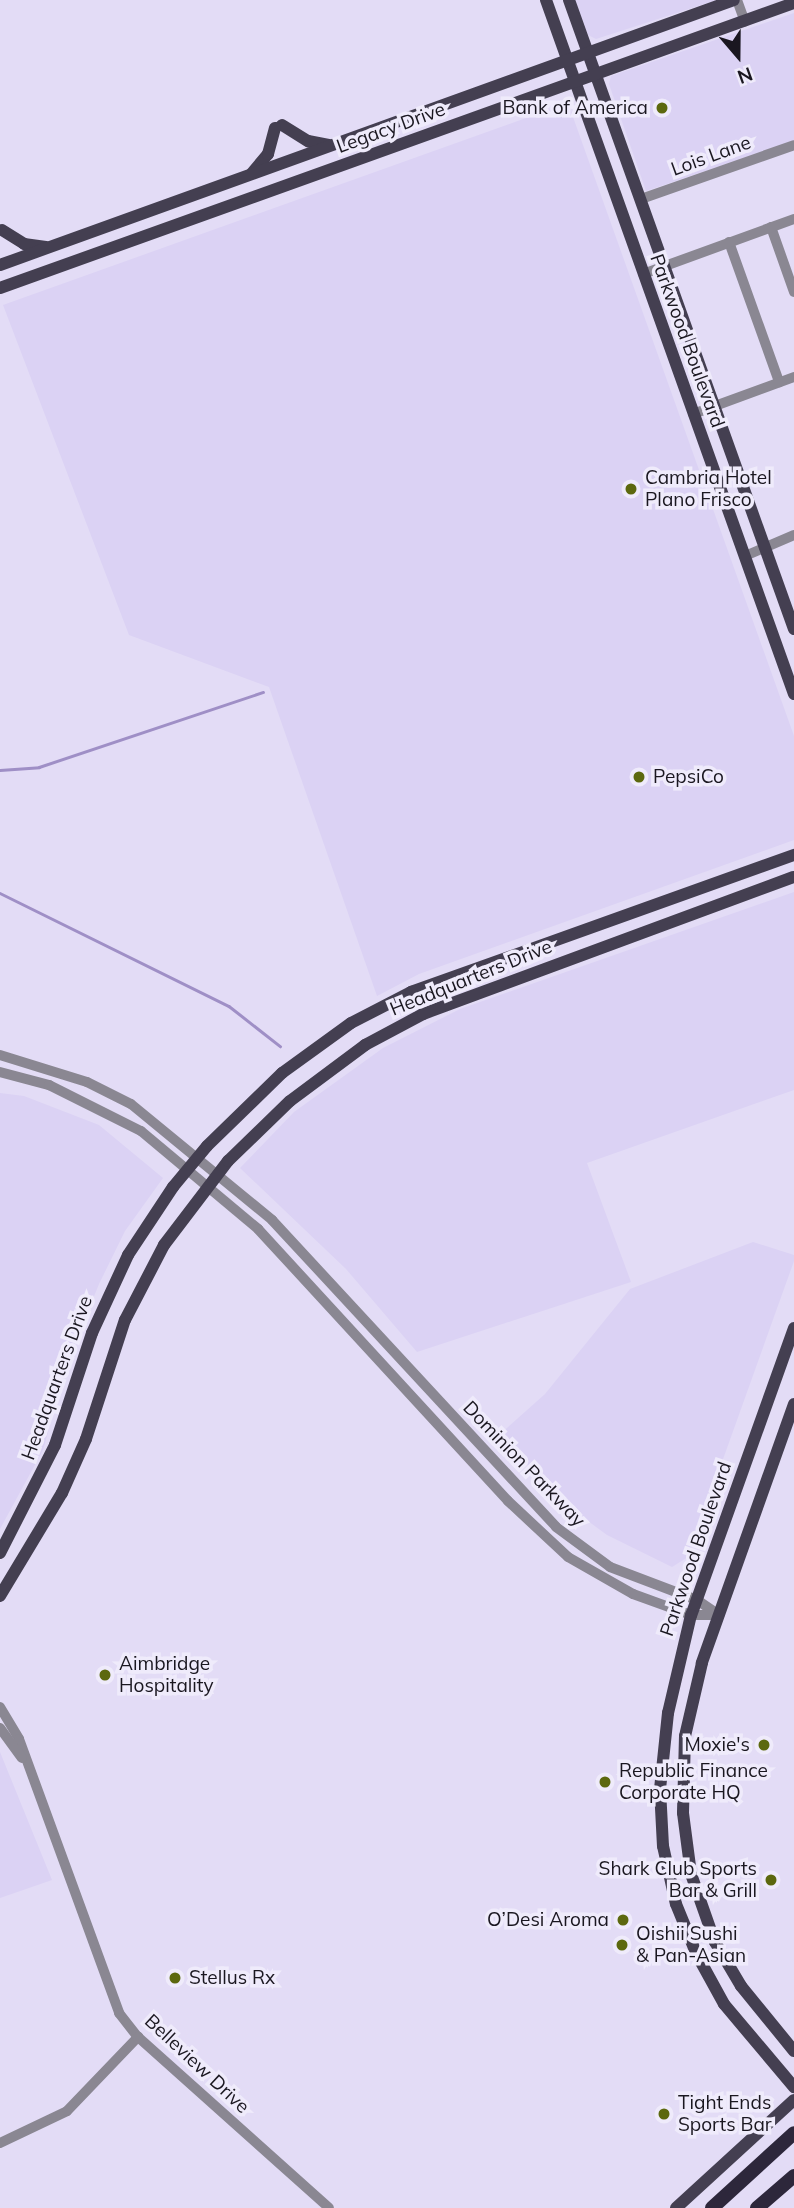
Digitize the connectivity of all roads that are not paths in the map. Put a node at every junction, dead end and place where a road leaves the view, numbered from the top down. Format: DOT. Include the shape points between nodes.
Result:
graph roads {
  1 [pos="546,0"];
  2 [pos="569,0"];
  3 [pos="735,0"];
  4 [pos="794,4"];
  5 [pos="745,22"];
  6 [pos="588,54"];
  7 [pos="568,61"];
  8 [pos="596,76"];
  9 [pos="576,83"];
  10 [pos="333,145"];
  11 [pos="794,145"];
  12 [pos="249,176"];
  13 [pos="641,199"];
  14 [pos="794,219"];
  15 [pos="771,227"];
  16 [pos="2,230"];
  17 [pos="729,242"];
  18 [pos="50,247"];
  19 [pos="0,265"];
  20 [pos="665,266"];
  21 [pos="643,274"];
  22 [pos="0,288"];
  23 [pos="794,292"];
  24 [pos="794,377"];
  25 [pos="779,382"];
  26 [pos="715,406"];
  27 [pos="693,414"];
  28 [pos="794,535"];
  29 [pos="764,545"];
  30 [pos="743,551"];
  31 [pos="794,629"];
  32 [pos="791,678"];
  33 [pos="794,694"];
  34 [pos="794,855"];
  35 [pos="794,877"];
  36 [pos="0,1055"];
  37 [pos="0,1072"];
  38 [pos="197,1158"];
  39 [pos="186,1171"];
  40 [pos="217,1175"];
  41 [pos="206,1188"];
  42 [pos="348,1301"];
  43 [pos="336,1312"];
  44 [pos="794,1328"];
  45 [pos="767,1404"];
  46 [pos="792,1409"];
  47 [pos="55,1445"];
  48 [pos="80,1452"];
  49 [pos="583,1547"];
  50 [pos="0,1553"];
  51 [pos="572,1560"];
  52 [pos="0,1596"];
  53 [pos="696,1600"];
  54 [pos="691,1615"];
  55 [pos="719,1615"];
  56 [pos="0,1707"];
  57 [pos="0,1728"];
  58 [pos="24,1760"];
  59 [pos="684,1818"];
  60 [pos="662,1821"];
  61 [pos="715,1942"];
  62 [pos="696,1953"];
  63 [pos="138,2037"];
  64 [pos="794,2051"];
  65 [pos="794,2087"];
  66 [pos="794,2100"];
  67 [pos="794,2117"];
  68 [pos="769,2122"];
  69 [pos="789,2137"];
  70 [pos="0,2143"];
  71 [pos="794,2176"];
  72 [pos="329,2208"];
  73 [pos="676,2208"];
  74 [pos="712,2208"];
  75 [pos="757,2208"];
  1 -- 7 [label="main road, Parkwood Boulevard"];
  2 -- 6 [label="main road, Parkwood Boulevard"];
  3 -- 5 [label="street"];
  3 -- 6 [label="main road, Legacy Drive"];
  4 -- 5 [label="main road, Legacy Drive"];
  5 -- 8 [label="main road, Legacy Drive"];
  6 -- 7 [label="main road, Legacy Drive"];
  6 -- 8 [label="main road, Parkwood Boulevard"];
  7 -- 9 [label="main road, Parkwood Boulevard"];
  7 -- 10 [label="main road, Legacy Drive"];
  8 -- 9 [label="main road, Legacy Drive"];
  8 -- 13 [label="main road, Parkwood Boulevard"];
  9 -- 21 [label="main road, Parkwood Boulevard"];
  9 -- 22 [label="main road, Legacy Drive"];
  10 -- 12 [label="main road, Legacy Drive"];
  10 -- 12 [label="main road" via="308,141 278,126 268,154"];
  11 -- 13 [label="street, Lois Lane"];
  12 -- 18 [label="main road, Legacy Drive"];
  13 -- 20 [label="main road, Parkwood Boulevard"];
  14 -- 15 [label="street"];
  15 -- 17 [label="street"];
  15 -- 23 [label="street"];
  16 -- 18 [label="main road" via="24,244"];
  17 -- 20 [label="street"];
  17 -- 25 [label="street"];
  18 -- 19 [label="main road, Legacy Drive"];
  20 -- 21 [label="street"];
  20 -- 26 [label="main road, Parkwood Boulevard"];
  21 -- 27 [label="main road, Parkwood Boulevard"];
  24 -- 25 [label="street"];
  25 -- 26 [label="street"];
  26 -- 27 [label="street"];
  26 -- 29 [label="main road, Parkwood Boulevard"];
  27 -- 30 [label="main road, Parkwood Boulevard"];
  28 -- 29 [label="street"];
  29 -- 30 [label="street"];
  29 -- 31 [label="main road, Parkwood Boulevard"];
  30 -- 32 [label="main road, Parkwood Boulevard"];
  32 -- 33 [label="main road, Parkwood Boulevard"];
  34 -- 38 [label="main road, Headquarters Drive" via="463,971 391,1001 329,1037 282,1073"];
  35 -- 40 [label="main road, Headquarters Drive" via="465,997 391,1030 290,1101"];
  36 -- 38 [label="street, Dominion Parkway" via="87,1082 131,1104"];
  37 -- 39 [label="street, Dominion Parkway" via="97,1105 141,1131"];
  38 -- 39 [label="main road, Headquarters Drive"];
  38 -- 40 [label="street, Dominion Parkway"];
  39 -- 41 [label="street, Dominion Parkway"];
  39 -- 47 [label="main road, Headquarters Drive" via="116,1278 87,1346"];
  40 -- 41 [label="main road, Headquarters Drive"];
  40 -- 42 [label="street, Dominion Parkway" via="272,1220"];
  41 -- 43 [label="street, Dominion Parkway" via="258,1229"];
  41 -- 48 [label="main road, Headquarters Drive" via="164,1245 133,1301"];
  42 -- 43 [label="street"];
  42 -- 49 [label="street, Dominion Parkway" via="525,1494"];
  43 -- 51 [label="street, Dominion Parkway" via="508,1501"];
  44 -- 45 [label="main road, Parkwood Boulevard"];
  45 -- 46 [label="main road"];
  45 -- 53 [label="main road, Parkwood Boulevard"];
  46 -- 55 [label="main road"];
  47 -- 48 [label="main road"];
  47 -- 50 [label="main road, Headquarters Drive"];
  48 -- 52 [label="main road, Headquarters Drive" via="51,1515"];
  49 -- 51 [label="street"];
  49 -- 53 [label="street, Dominion Parkway" via="620,1572"];
  51 -- 54 [label="street, Dominion Parkway" via="633,1594"];
  53 -- 54 [label="main road, Parkwood Boulevard"];
  53 -- 55 [label="street, Dominion Parkway"];
  54 -- 55 [label="street, Dominion Parkway"];
  54 -- 60 [label="main road, Parkwood Boulevard" via="668,1713 660,1789"];
  55 -- 59 [label="main road" via="685,1736"];
  56 -- 58 [label="street, Belleview Drive" via="19,1739"];
  57 -- 58 [label="street, Belleview Drive"];
  58 -- 63 [label="street, Belleview Drive" via="108,1993"];
  59 -- 60 [label="main road"];
  59 -- 61 [label="main road" via="691,1874"];
  60 -- 62 [label="main road, Parkwood Boulevard" via="676,1904"];
  61 -- 62 [label="main road"];
  61 -- 64 [label="main road" via="741,1986"];
  62 -- 65 [label="main road, Parkwood Boulevard" via="732,2014"];
  63 -- 70 [label="street" via="67,2112"];
  63 -- 72 [label="street, Belleview Drive"];
  66 -- 68 [label="main road"];
  67 -- 68 [label="main road" via="783,2115"];
  68 -- 73 [label="main road"];
  69 -- 74 [label="highway"];
  71 -- 75 [label="highway"];
}
